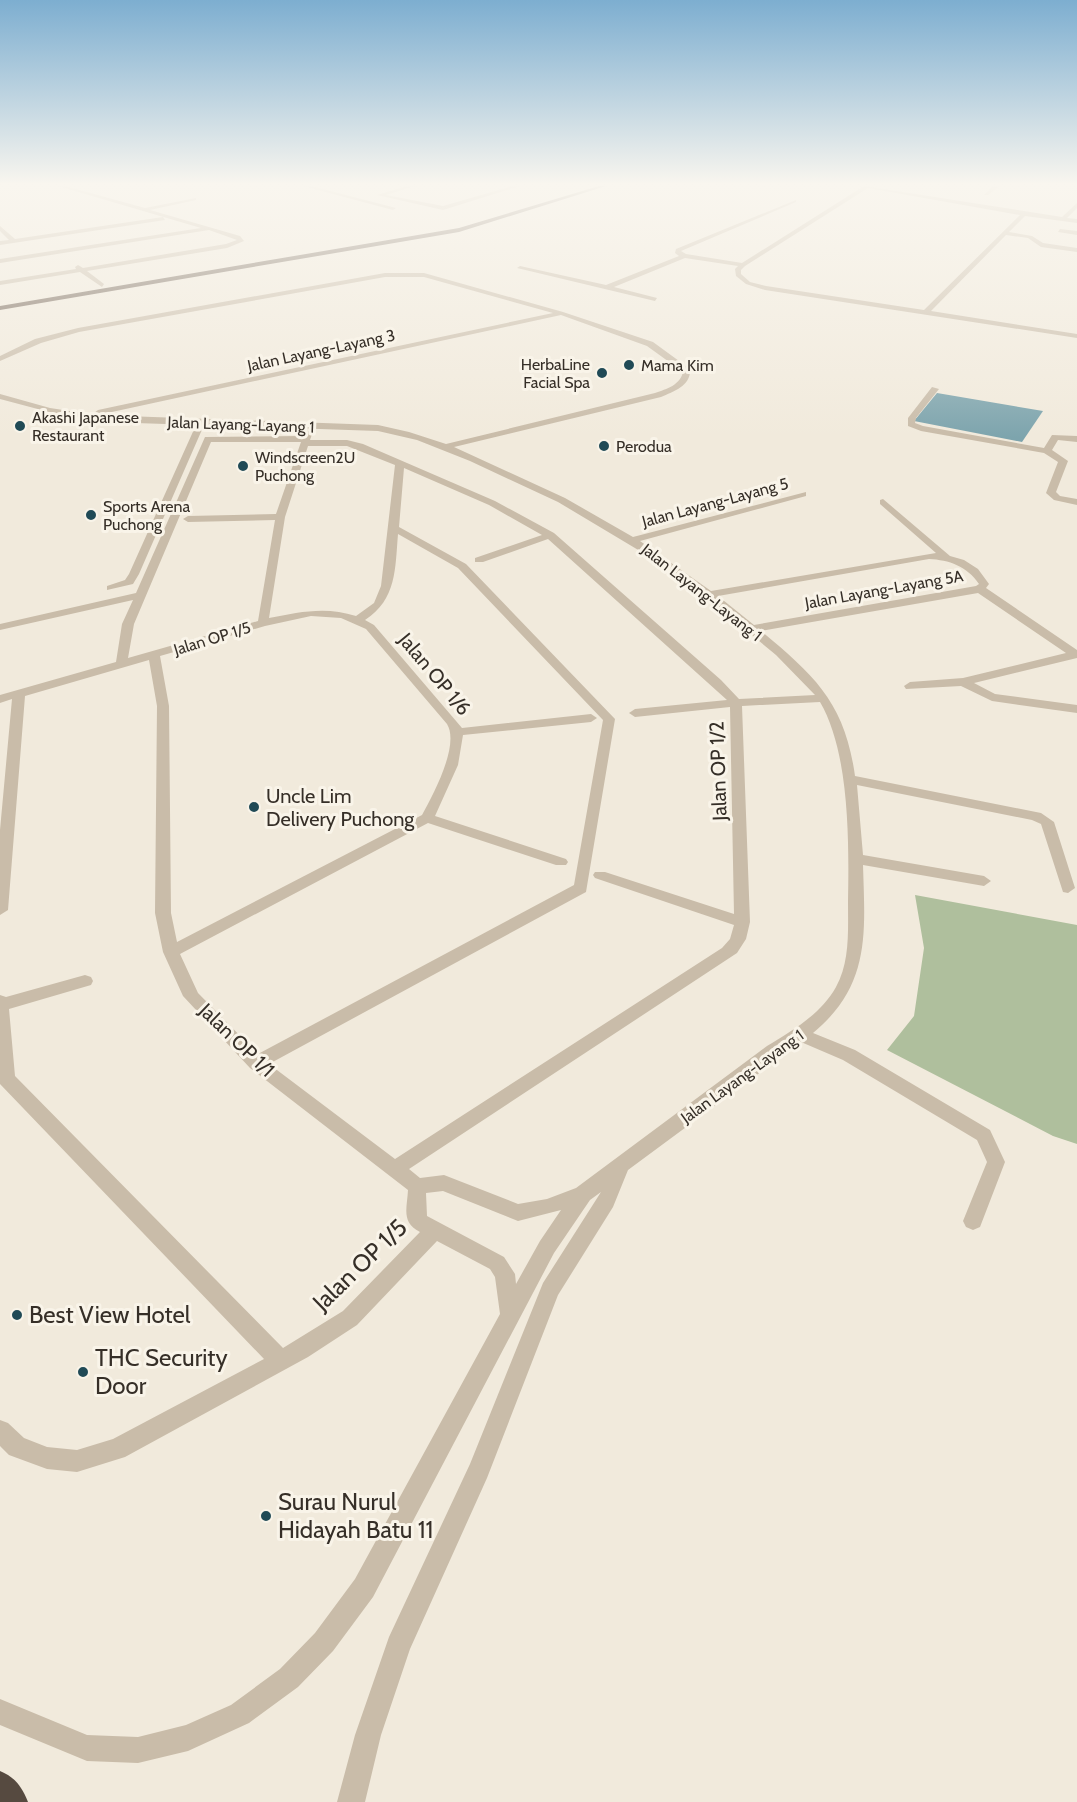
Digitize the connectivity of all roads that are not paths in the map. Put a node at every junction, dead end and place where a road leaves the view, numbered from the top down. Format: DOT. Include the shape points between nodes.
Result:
graph roads {
  1 [pos="81,270"];
  2 [pos="189,270"];
  3 [pos="222,270"];
  4 [pos="530,270"];
  5 [pos="649,270"];
  6 [pos="738,270"];
  7 [pos="968,270"];
  8 [pos="0,283"];
  9 [pos="102,285"];
  10 [pos="607,287"];
  11 [pos="655,299"];
  12 [pos="0,302"];
  13 [pos="0,309"];
  14 [pos="926,312"];
  15 [pos="561,313"];
  16 [pos="1077,336"];
  17 [pos="0,359"];
  18 [pos="935,389"];
  19 [pos="0,396"];
  20 [pos="86,416"];
  21 [pos="201,423"];
  22 [pos="307,436"];
  23 [pos="1077,439"];
  24 [pos="445,447"];
  25 [pos="1047,451"];
  26 [pos="400,463"];
  27 [pos="803,494"];
  28 [pos="883,502"];
  29 [pos="1077,502"];
  30 [pos="280,517"];
  31 [pos="188,519"];
  32 [pos="394,528"];
  33 [pos="550,535"];
  34 [pos="634,540"];
  35 [pos="945,556"];
  36 [pos="478,560"];
  37 [pos="111,588"];
  38 [pos="981,589"];
  39 [pos="711,594"];
  40 [pos="141,595"];
  41 [pos="357,620"];
  42 [pos="263,623"];
  43 [pos="0,627"];
  44 [pos="753,629"];
  45 [pos="1076,655"];
  46 [pos="154,656"];
  47 [pos="121,665"];
  48 [pos="963,682"];
  49 [pos="909,686"];
  50 [pos="19,693"];
  51 [pos="823,698"];
  52 [pos="0,699"];
  53 [pos="736,703"];
  54 [pos="1077,710"];
  55 [pos="635,713"];
  56 [pos="591,718"];
  57 [pos="458,732"];
  58 [pos="848,779"];
  59 [pos="427,818"];
  60 [pos="857,859"];
  61 [pos="561,862"];
  62 [pos="600,875"];
  63 [pos="984,881"];
  64 [pos="1068,888"];
  65 [pos="0,910"];
  66 [pos="742,922"];
  67 [pos="171,952"];
  68 [pos="85,981"];
  69 [pos="0,1003"];
  70 [pos="800,1034"];
  71 [pos="256,1063"];
  72 [pos="620,1168"];
  73 [pos="395,1169"];
  74 [pos="417,1186"];
  75 [pos="583,1194"];
  76 [pos="973,1221"];
  77 [pos="435,1230"];
  78 [pos="510,1313"];
  79 [pos="281,1361"];
  80 [pos="0,1431"];
  81 [pos="0,1712"];
  82 [pos="0,1787"];
  83 [pos="12,1802"];
  84 [pos="351,1802"];
  1 -- 8 [label="street"];
  1 -- 9 [label="street"];
  2 -- 9 [label="main road"];
  3 -- 13 [label="main road"];
  4 -- 10 [label="street"];
  5 -- 10 [label="street"];
  6 -- 14 [label="street" via="738,275 748,283 765,288"];
  7 -- 14 [label="street"];
  9 -- 12 [label="main road"];
  10 -- 11 [label="street"];
  14 -- 16 [label="street"];
  15 -- 17 [label="street" via="424,275 399,273 78,330 38,341"];
  15 -- 20 [label="street, Jalan Layang-Layang 3"];
  15 -- 24 [label="street" via="650,344 687,371 687,377 682,384 658,395"];
  18 -- 25 [label="street" via="910,421 915,426"];
  19 -- 20 [label="street, Jalan Layang-Layang 1"];
  20 -- 21 [label="street, Jalan Layang-Layang 1"];
  21 -- 22 [label="street, Jalan Layang-Layang 1"];
  21 -- 37 [label="street" via="134,574 129,582"];
  22 -- 24 [label="street, Jalan Layang-Layang 1" via="389,429 418,435"];
  22 -- 26 [label="street, Jalan OP 1/2" via="347,443"];
  22 -- 30 [label="street, Jalan OP 1/5"];
  22 -- 40 [label="street" via="208,439"];
  23 -- 25 [label="street" via="1056,437"];
  24 -- 34 [label="street, Jalan Layang-Layang 1" via="561,499"];
  25 -- 29 [label="street" via="1063,461 1051,493"];
  26 -- 32 [label="street"];
  26 -- 33 [label="street, Jalan OP 1/2" via="492,503"];
  27 -- 34 [label="street, Jalan Layang-Layang 5"];
  28 -- 35 [label="street"];
  30 -- 31 [label="street"];
  30 -- 42 [label="street, Jalan OP 1/5"];
  32 -- 41 [label="street" via="381,601"];
  32 -- 71 [label="street" via="462,566 609,719 581,888"];
  33 -- 36 [label="street"];
  33 -- 53 [label="street, Jalan OP 1/2"];
  34 -- 39 [label="street, Jalan Layang-Layang 1"];
  35 -- 38 [label="street, Jalan Layang-Layang 5A" via="981,578"];
  35 -- 39 [label="street, Jalan Layang-Layang 5A"];
  38 -- 44 [label="street, Jalan Layang-Layang 5A"];
  38 -- 45 [label="street"];
  39 -- 44 [label="street, Jalan Layang-Layang 1"];
  40 -- 43 [label="street"];
  40 -- 47 [label="street" via="128,624"];
  41 -- 42 [label="street, Jalan OP 1/6" via="311,613"];
  41 -- 57 [label="street, Jalan OP 1/6" via="370,627"];
  42 -- 46 [label="street, Jalan OP 1/5"];
  44 -- 51 [label="street, Jalan Layang-Layang 1" via="800,670"];
  45 -- 48 [label="street"];
  46 -- 47 [label="street, Jalan OP 1/5"];
  46 -- 67 [label="street, Jalan OP 1/1" via="162,706 164,913"];
  47 -- 50 [label="street, Jalan OP 1/5"];
  48 -- 49 [label="street"];
  48 -- 54 [label="street" via="992,697"];
  50 -- 52 [label="street, Jalan OP 1/5"];
  50 -- 65 [label="street"];
  51 -- 53 [label="street"];
  51 -- 58 [label="street, Jalan Layang-Layang 1" via="839,726"];
  53 -- 55 [label="street"];
  53 -- 66 [label="street, Jalan OP 1/2"];
  56 -- 57 [label="street"];
  57 -- 59 [label="street, Jalan OP 1/6" via="437,802"];
  58 -- 60 [label="street, Jalan Layang-Layang 1"];
  58 -- 64 [label="street" via="1036,816 1047,822"];
  59 -- 61 [label="street"];
  59 -- 67 [label="street"];
  60 -- 63 [label="street"];
  60 -- 70 [label="street, Jalan Layang-Layang 1" via="854,949 848,979 832,1004"];
  62 -- 66 [label="street"];
  66 -- 73 [label="street, Jalan OP 1/2" via="741,936 728,952"];
  67 -- 71 [label="street, Jalan OP 1/1" via="191,996"];
  68 -- 69 [label="street"];
  69 -- 79 [label="street" via="6,1079"];
  70 -- 72 [label="street, Jalan Layang-Layang 1"];
  70 -- 76 [label="street" via="849,1055 984,1135 996,1162"];
  71 -- 73 [label="street, Jalan OP 1/1"];
  72 -- 75 [label="street, Jalan Layang-Layang 1"];
  72 -- 84 [label="street, Jalan Layang-Layang 1" via="606,1201 550,1290 479,1470 398,1646 368,1735"];
  73 -- 74 [label="street, Jalan OP 1/1"];
  74 -- 75 [label="street, Jalan Layang-Layang 1" via="444,1183 518,1213"];
  74 -- 77 [label="street" via="417,1221"];
  75 -- 78 [label="street, Jalan Layang-Layang 1"];
  77 -- 78 [label="street" via="497,1263 504,1274"];
  77 -- 79 [label="street, Jalan OP 1/5" via="350,1318"];
  78 -- 81 [label="street, Jalan Layang-Layang 1" via="364,1588 324,1642 289,1678 240,1714 188,1738 138,1750 87,1748"];
  79 -- 80 [label="street, Jalan OP 1/5" via="117,1449 77,1461 47,1458 17,1448"];
  82 -- 83 [label="highway"];
}
